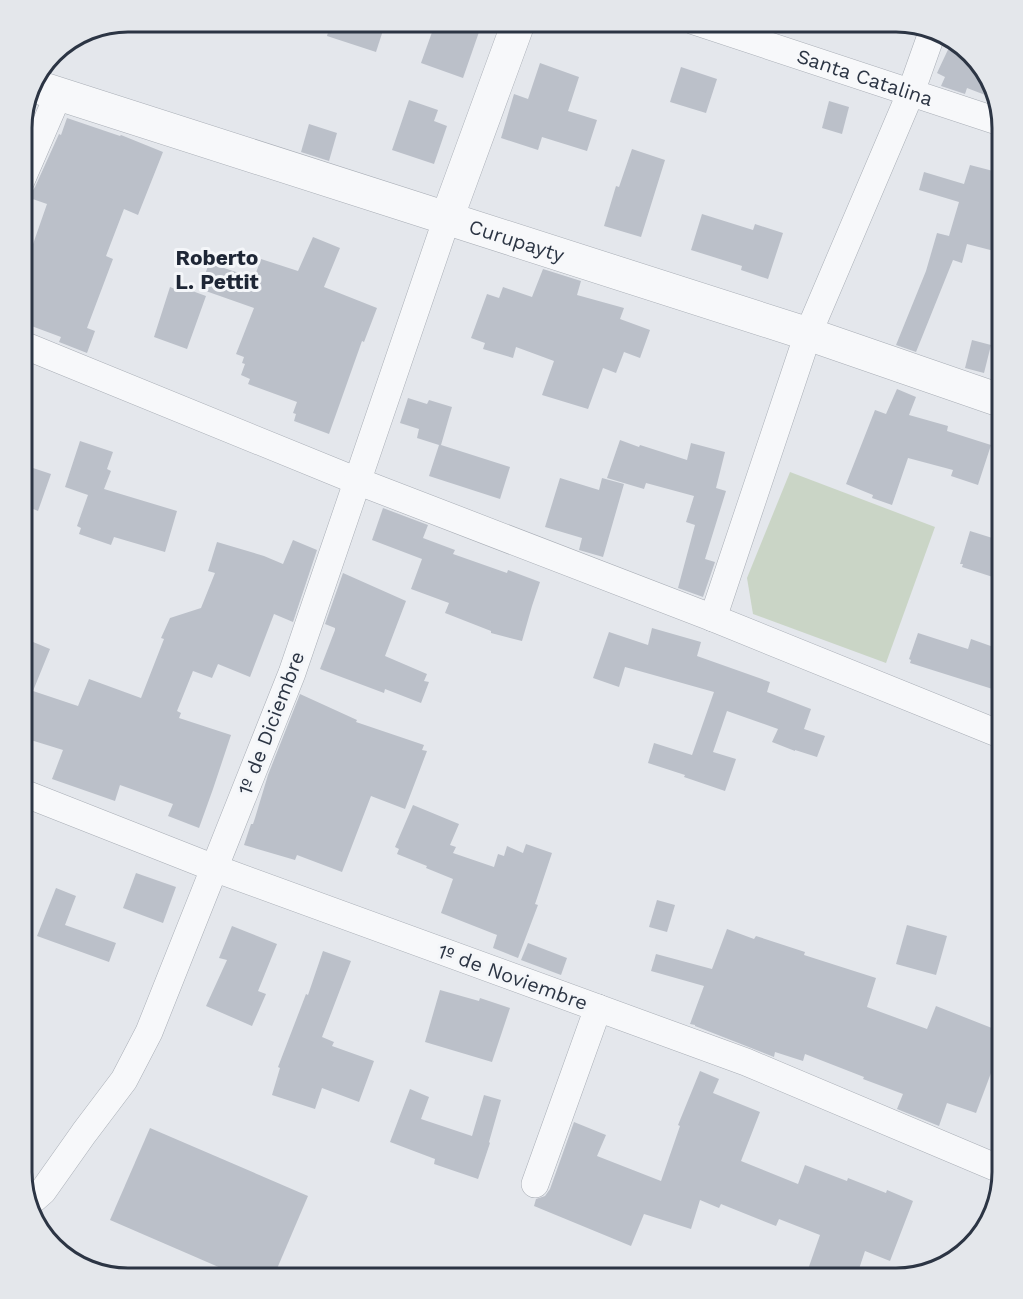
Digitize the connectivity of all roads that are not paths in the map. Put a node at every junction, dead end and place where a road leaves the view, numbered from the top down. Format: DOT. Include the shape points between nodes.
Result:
graph roads {
  1 [pos="515,32"];
  2 [pos="728,32"];
  3 [pos="930,38"];
  4 [pos="45,89"];
  5 [pos="911,92"];
  6 [pos="991,119"];
  7 [pos="32,139"];
  8 [pos="447,218"];
  9 [pos="808,334"];
  10 [pos="32,348"];
  11 [pos="992,398"];
  12 [pos="357,481"];
  13 [pos="712,618"];
  14 [pos="992,731"];
  15 [pos="32,796"];
  16 [pos="214,868"];
  17 [pos="598,1008"];
  18 [pos="992,1166"];
  19 [pos="535,1185"];
  20 [pos="35,1196"];
  1 -- 8 [label="street"];
  2 -- 5 [label="street, Santa Catalina"];
  3 -- 5 [label="street"];
  4 -- 7 [label="street"];
  4 -- 8 [label="street, Curupayty"];
  5 -- 6 [label="street, Santa Catalina"];
  5 -- 9 [label="street"];
  8 -- 9 [label="street, Curupayty"];
  8 -- 12 [label="street, 1º de Diciembre"];
  9 -- 11 [label="street, Curupayty"];
  9 -- 13 [label="street"];
  10 -- 12 [label="street"];
  12 -- 13 [label="street"];
  12 -- 16 [label="street, 1º de Diciembre" via="291,674"];
  13 -- 14 [label="street"];
  15 -- 16 [label="street, 1º de Noviembre"];
  16 -- 17 [label="street, 1º de Noviembre"];
  16 -- 20 [label="street, 1º de Diciembre" via="149,1032 124,1080 44,1191"];
  17 -- 18 [label="street, 1º de Noviembre" via="746,1062"];
  17 -- 19 [label="street"];
}
